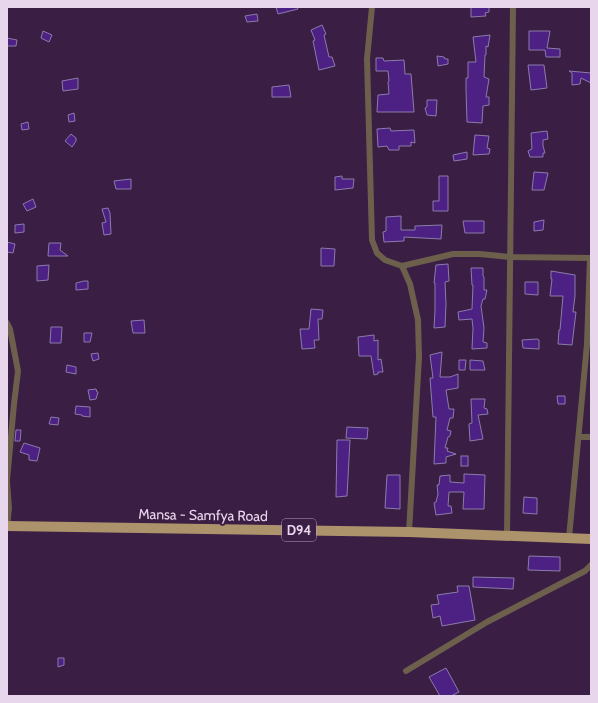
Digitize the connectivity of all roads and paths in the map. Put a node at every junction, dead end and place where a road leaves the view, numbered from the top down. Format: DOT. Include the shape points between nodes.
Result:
graph roads {
  1 [pos="372,7"];
  2 [pos="513,7"];
  3 [pos="511,257"];
  4 [pos="590,258"];
  5 [pos="402,266"];
  6 [pos="7,323"];
  7 [pos="589,344"];
  8 [pos="578,437"];
  9 [pos="591,437"];
  10 [pos="7,481"];
  11 [pos="7,526"];
  12 [pos="409,532"];
  13 [pos="508,536"];
  14 [pos="569,538"];
  15 [pos="591,539"];
  16 [pos="591,565"];
  17 [pos="406,671"];
  1 -- 5 [label="street" via="367,59 372,240 377,253 385,260"];
  2 -- 3 [label="street"];
  3 -- 4 [label="street"];
  3 -- 5 [label="street" via="453,254"];
  3 -- 13 [label="street"];
  4 -- 7 [label="street"];
  5 -- 12 [label="street" via="410,284 418,320 419,357"];
  6 -- 10 [label="street" via="18,371"];
  7 -- 8 [label="street"];
  8 -- 9 [label="street"];
  8 -- 14 [label="street"];
  10 -- 11 [label="street"];
  11 -- 12 [label="main road, Mansa - Samfya Road / D94"];
  12 -- 13 [label="main road, Mansa - Samfya Road / D94"];
  13 -- 14 [label="main road, Mansa - Samfya Road / D94"];
  14 -- 15 [label="main road, Mansa - Samfya Road / D94"];
  16 -- 17 [label="street" via="585,571 487,622"];
}
